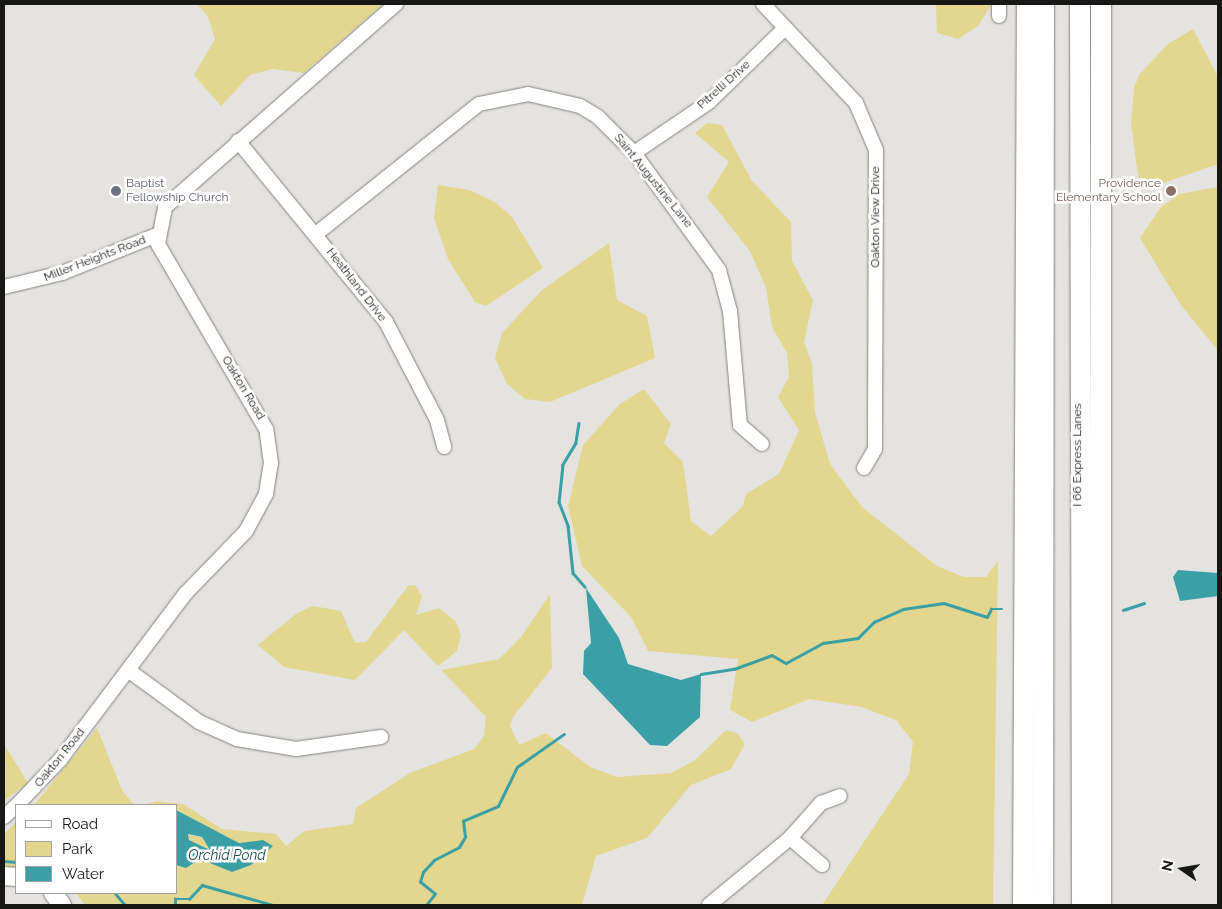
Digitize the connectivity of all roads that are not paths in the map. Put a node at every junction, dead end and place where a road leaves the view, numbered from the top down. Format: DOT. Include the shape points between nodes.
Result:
graph roads {
  1 [pos="396,4"];
  2 [pos="763,4"];
  3 [pos="1027,4"];
  4 [pos="1044,4"];
  5 [pos="1080,4"];
  6 [pos="1101,4"];
  7 [pos="785,28"];
  8 [pos="238,141"];
  9 [pos="634,153"];
  10 [pos="316,234"];
  11 [pos="157,235"];
  12 [pos="4,287"];
  13 [pos="762,444"];
  14 [pos="444,447"];
  15 [pos="864,468"];
  16 [pos="128,670"];
  17 [pos="381,737"];
  18 [pos="840,796"];
  19 [pos="19,804"];
  20 [pos="15,808"];
  21 [pos="4,817"];
  22 [pos="790,838"];
  23 [pos="822,865"];
  24 [pos="54,894"];
  25 [pos="62,905"];
  26 [pos="709,905"];
  27 [pos="1023,905"];
  28 [pos="1043,905"];
  29 [pos="1082,905"];
  30 [pos="1101,905"];
  1 -- 8 [label="street"];
  2 -- 7 [label="street, Oakton View Drive"];
  3 -- 27 [label="highway"];
  4 -- 28 [label="highway"];
  5 -- 29 [label="highway, I 66 Express Lanes"];
  6 -- 30 [label="highway"];
  7 -- 9 [label="street, Pitrelli Drive" via="709,102"];
  7 -- 15 [label="street, Oakton View Drive" via="856,102 876,150 875,449"];
  8 -- 10 [label="street, Heathland Drive"];
  8 -- 11 [label="street" via="170,200"];
  9 -- 10 [label="street, Saint Augustine Lane" via="598,117 580,106 535,94 499,98 463,113"];
  9 -- 13 [label="street, Saint Augustine Lane" via="719,270 730,311 740,425"];
  10 -- 14 [label="street, Heathland Drive" via="386,322 437,420"];
  11 -- 12 [label="street, Miller Heights Road" via="62,273"];
  11 -- 16 [label="street, Oakton Road" via="169,266 261,417 271,463 266,494 253,522 185,594"];
  16 -- 17 [label="street" via="198,722 237,739 296,749"];
  16 -- 19 [label="street, Oakton Road" via="60,760"];
  18 -- 22 [label="street" via="821,803"];
  20 -- 21 [label="street, Oakton Road"];
  22 -- 23 [label="street"];
  22 -- 26 [label="street"];
  24 -- 25 [label="main road"];
}
